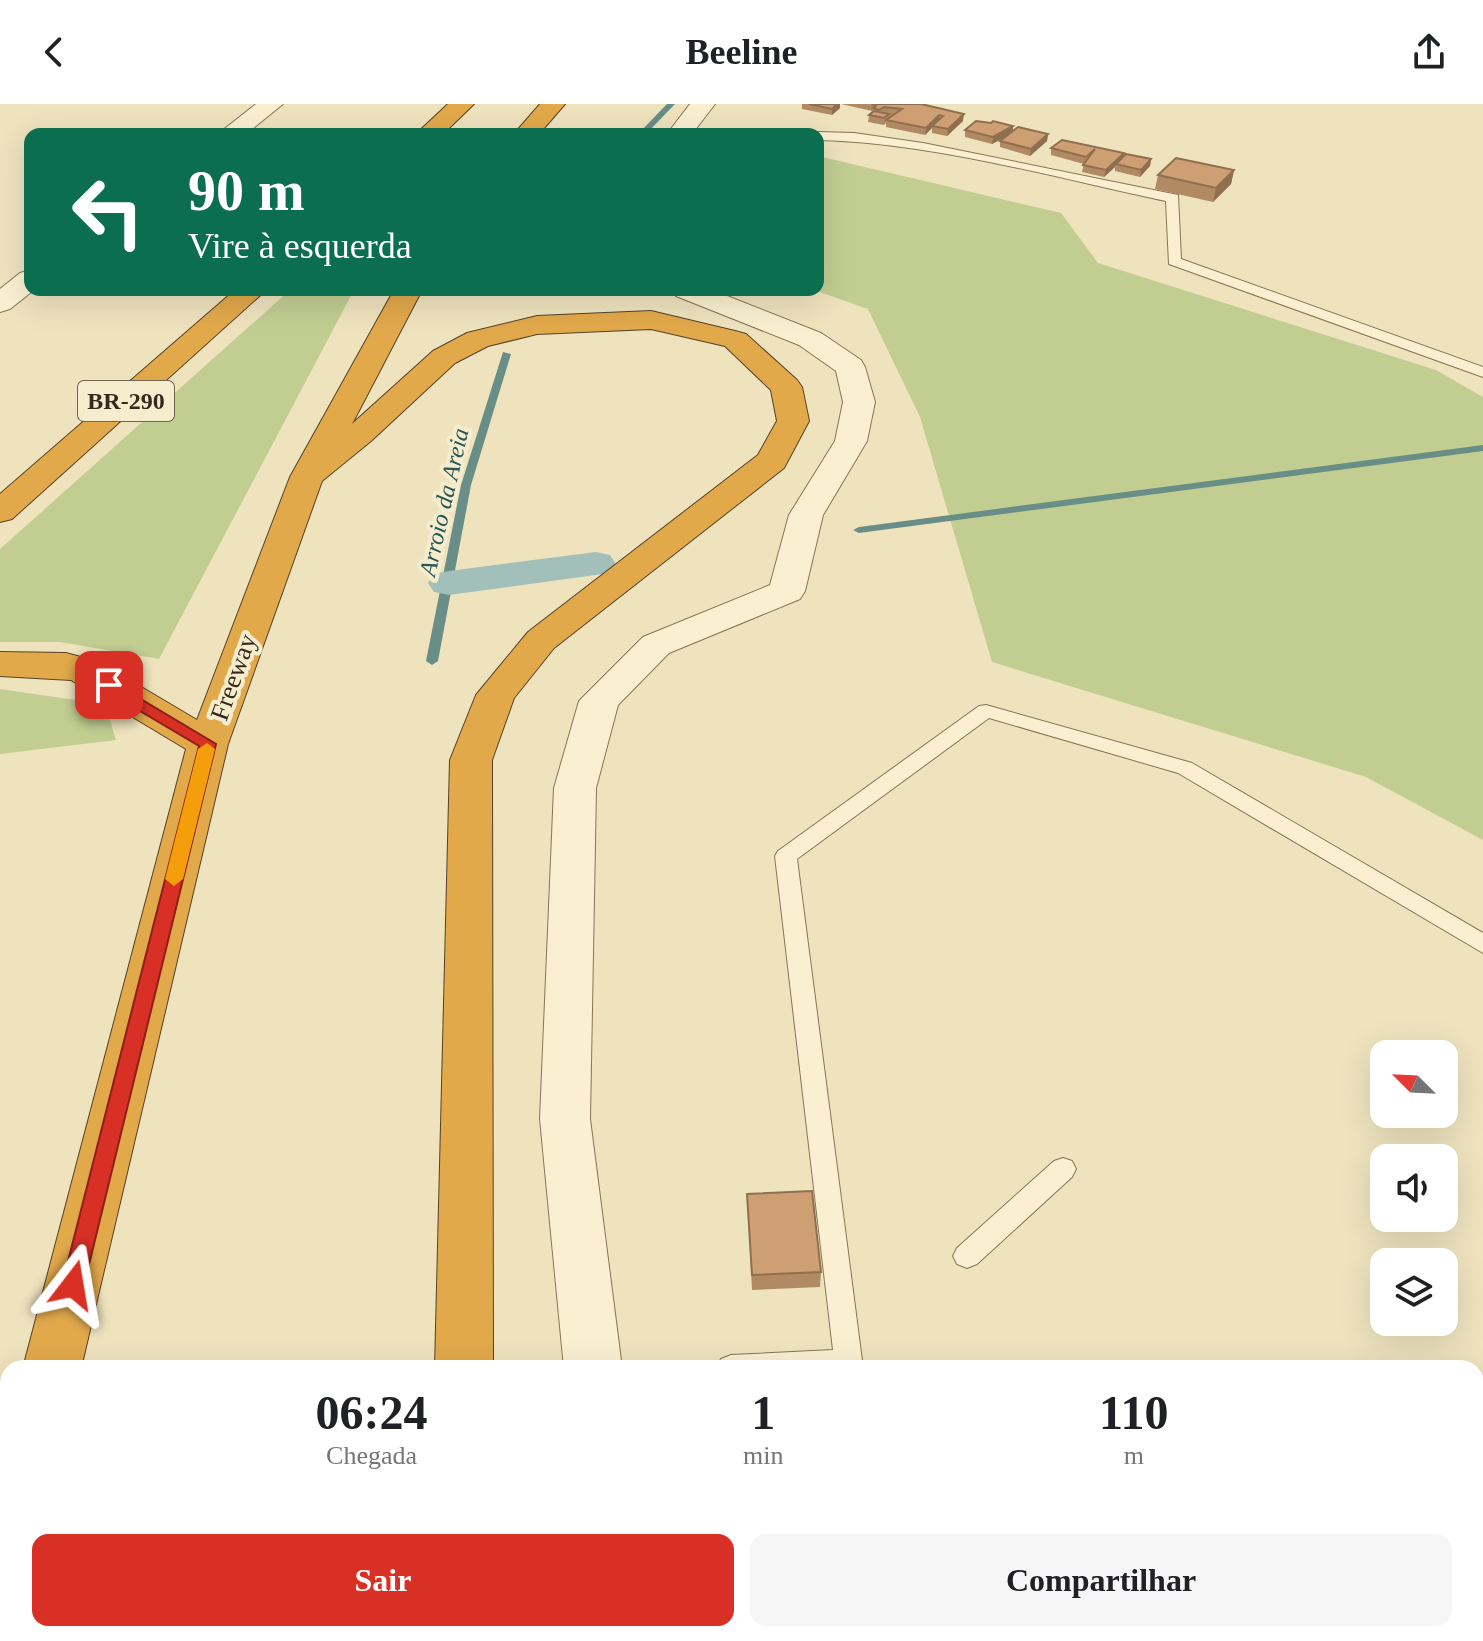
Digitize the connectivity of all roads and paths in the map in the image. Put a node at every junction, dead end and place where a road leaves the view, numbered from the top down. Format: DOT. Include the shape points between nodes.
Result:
graph roads {
  1 [pos="271,104"];
  2 [pos="462,104"];
  3 [pos="553,104"];
  4 [pos="703,104"];
  5 [pos="238,128"];
  6 [pos="435,128"];
  7 [pos="531,128"];
  8 [pos="684,128"];
  9 [pos="824,136"];
  10 [pos="24,284"];
  11 [pos="245,296"];
  12 [pos="405,296"];
  13 [pos="701,296"];
  14 [pos="0,303"];
  15 [pos="1483,372"];
  16 [pos="307,477"];
  17 [pos="0,512"];
  18 [pos="0,664"];
  19 [pos="208,744"];
  20 [pos="1483,944"];
  21 [pos="1063,1169"];
  22 [pos="967,1256"];
  23 [pos="54,1360"];
  24 [pos="464,1360"];
  25 [pos="592,1360"];
  26 [pos="848,1360"];
  1 -- 5 [label="street"];
  2 -- 6 [label="highway"];
  3 -- 7 [label="highway"];
  4 -- 8 [label="street"];
  9 -- 15 [label="lane" via="923,147 1173,198 1174,261"];
  10 -- 14 [label="street"];
  11 -- 17 [label="highway, BR-290"];
  12 -- 16 [label="highway, Freeway"];
  13 -- 25 [label="street" via="810,339 850,367 859,402 851,441 806,515 787,591 656,645 599,701 575,788 565,1119"];
  16 -- 19 [label="highway, Freeway"];
  16 -- 24 [label="highway" via="444,357 478,339 537,325 651,320 735,340 786,387 793,421 772,461 541,640 496,695 471,760"];
  18 -- 19 [label="highway" via="66,665 85,671"];
  19 -- 23 [label="highway, Freeway"];
  20 -- 26 [label="lane" via="1185,768 986,711 786,856"];
  21 -- 22 [label="lane"];
}
